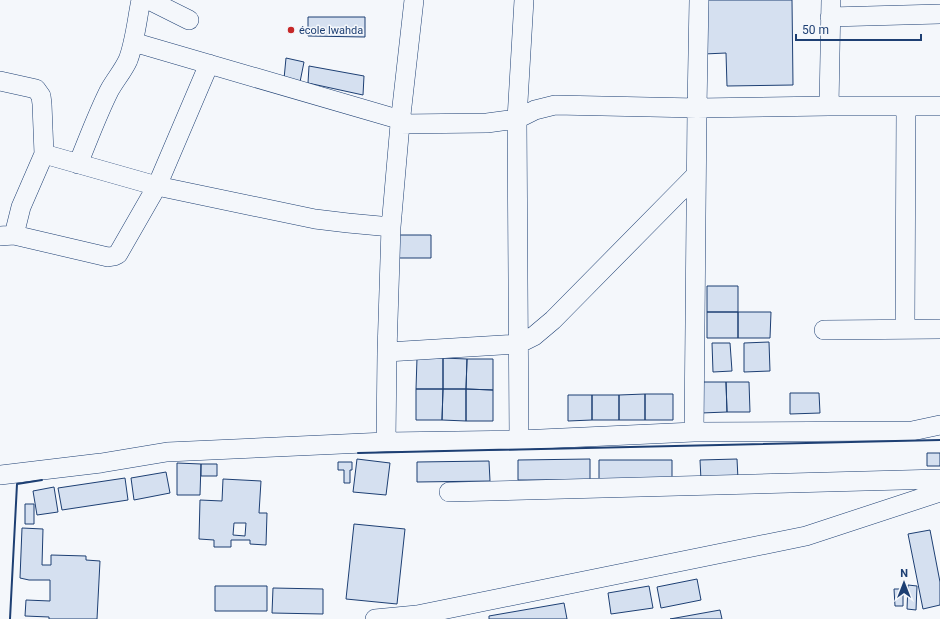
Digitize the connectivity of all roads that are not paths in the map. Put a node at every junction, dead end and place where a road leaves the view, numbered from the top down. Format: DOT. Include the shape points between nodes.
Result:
graph roads {
  1 [pos="141,0"];
  2 [pos="149,0"];
  3 [pos="414,0"];
  4 [pos="524,0"];
  5 [pos="699,0"];
  6 [pos="921,7"];
  7 [pos="831,8"];
  8 [pos="940,14"];
  9 [pos="189,20"];
  10 [pos="133,42"];
  11 [pos="209,64"];
  12 [pos="0,81"];
  13 [pos="829,106"];
  14 [pos="940,106"];
  15 [pos="906,107"];
  16 [pos="697,108"];
  17 [pos="517,119"];
  18 [pos="400,122"];
  19 [pos="44,154"];
  20 [pos="78,164"];
  21 [pos="696,175"];
  22 [pos="157,186"];
  23 [pos="391,227"];
  24 [pos="7,236"];
  25 [pos="905,328"];
  26 [pos="940,329"];
  27 [pos="824,330"];
  28 [pos="518,344"];
  29 [pos="387,352"];
  30 [pos="940,425"];
  31 [pos="694,432"];
  32 [pos="519,440"];
  33 [pos="386,442"];
  34 [pos="0,475"];
  35 [pos="940,479"];
  36 [pos="449,492"];
  37 [pos="940,492"];
  38 [pos="375,619"];
  1 -- 10 [label="street"];
  2 -- 9 [label="street"];
  3 -- 18 [label="street"];
  4 -- 17 [label="street"];
  5 -- 16 [label="street"];
  6 -- 7 [label="street"];
  6 -- 8 [label="street"];
  7 -- 13 [label="street"];
  10 -- 11 [label="street"];
  10 -- 20 [label="street"];
  11 -- 18 [label="street"];
  11 -- 22 [label="street"];
  12 -- 19 [label="street" via="36,89 41,96"];
  13 -- 15 [label="street"];
  13 -- 16 [label="street"];
  14 -- 15 [label="street"];
  15 -- 25 [label="street"];
  16 -- 17 [label="street" via="555,105 534,110"];
  16 -- 21 [label="street"];
  17 -- 18 [label="street" via="487,123"];
  17 -- 28 [label="street"];
  18 -- 23 [label="street"];
  19 -- 20 [label="street"];
  19 -- 24 [label="street"];
  20 -- 22 [label="street"];
  21 -- 28 [label="street" via="553,320 534,336"];
  21 -- 31 [label="street"];
  22 -- 23 [label="street" via="315,219"];
  22 -- 24 [label="street" via="118,254 114,256 108,257"];
  23 -- 29 [label="street"];
  25 -- 26 [label="street"];
  25 -- 27 [label="street"];
  28 -- 29 [label="street"];
  28 -- 32 [label="street"];
  29 -- 33 [label="street"];
  30 -- 31 [label="street" via="912,431"];
  31 -- 32 [label="street"];
  32 -- 33 [label="street"];
  33 -- 34 [label="street" via="167,452"];
  35 -- 36 [label="street"];
  37 -- 38 [label="street" via="806,536 417,615"];
}
